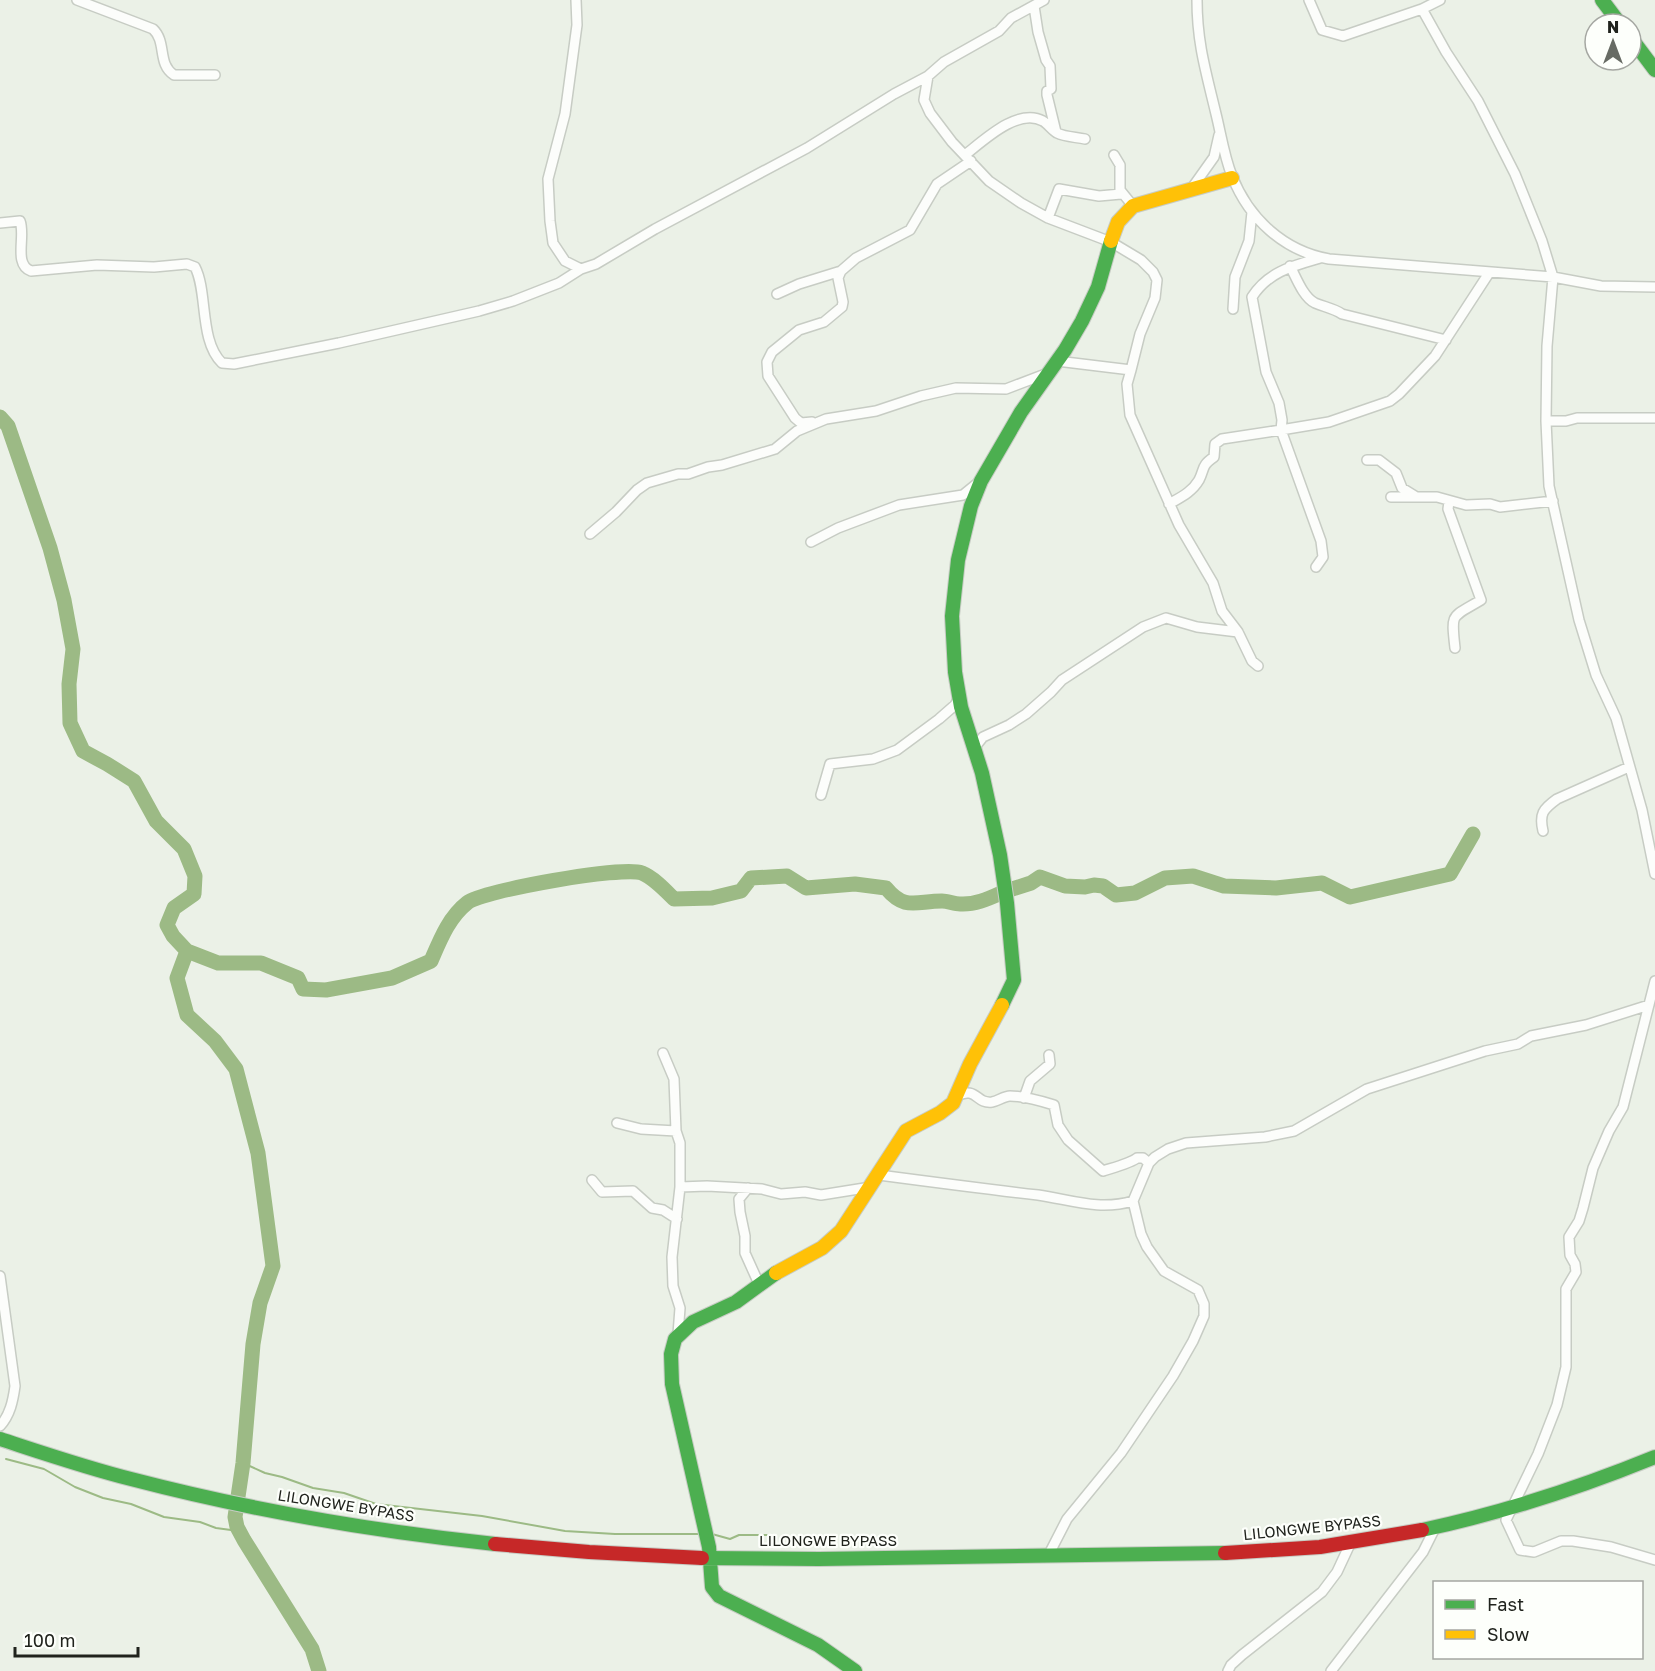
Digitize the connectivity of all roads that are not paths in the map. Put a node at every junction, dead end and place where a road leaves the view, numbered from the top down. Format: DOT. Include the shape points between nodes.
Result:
graph roads {
  1 [pos="77,0"];
  2 [pos="576,0"];
  3 [pos="1044,0"];
  4 [pos="1197,0"];
  5 [pos="1309,0"];
  6 [pos="1440,0"];
  7 [pos="1034,6"];
  8 [pos="1422,9"];
  9 [pos="1650,54"];
  10 [pos="1655,70"];
  11 [pos="215,75"];
  12 [pos="928,76"];
  13 [pos="1219,126"];
  14 [pos="1057,133"];
  15 [pos="1085,139"];
  16 [pos="1114,156"];
  17 [pos="968,158"];
  18 [pos="1232,178"];
  19 [pos="1192,188"];
  20 [pos="1121,194"];
  21 [pos="1133,206"];
  22 [pos="1252,212"];
  23 [pos="1048,218"];
  24 [pos="0,223"];
  25 [pos="1111,242"];
  26 [pos="1321,258"];
  27 [pos="1290,266"];
  28 [pos="581,269"];
  29 [pos="841,271"];
  30 [pos="1490,273"];
  31 [pos="1553,277"];
  32 [pos="1655,287"];
  33 [pos="777,294"];
  34 [pos="1233,309"];
  35 [pos="1446,340"];
  36 [pos="1053,367"];
  37 [pos="1131,370"];
  38 [pos="1655,418"];
  39 [pos="826,419"];
  40 [pos="1546,421"];
  41 [pos="1281,430"];
  42 [pos="1367,460"];
  43 [pos="982,480"];
  44 [pos="1414,496"];
  45 [pos="1391,497"];
  46 [pos="1553,501"];
  47 [pos="1449,502"];
  48 [pos="1169,504"];
  49 [pos="590,534"];
  50 [pos="811,542"];
  51 [pos="1316,567"];
  52 [pos="1238,632"];
  53 [pos="1455,648"];
  54 [pos="1258,666"];
  55 [pos="959,698"];
  56 [pos="975,747"];
  57 [pos="1629,767"];
  58 [pos="822,795"];
  59 [pos="1543,831"];
  60 [pos="1655,868"];
  61 [pos="1655,981"];
  62 [pos="1649,1005"];
  63 [pos="1651,1020"];
  64 [pos="663,1053"];
  65 [pos="1049,1055"];
  66 [pos="956,1096"];
  67 [pos="1024,1098"];
  68 [pos="617,1123"];
  69 [pos="676,1131"];
  70 [pos="1149,1163"];
  71 [pos="592,1180"];
  72 [pos="875,1181"];
  73 [pos="680,1187"];
  74 [pos="748,1188"];
  75 [pos="1133,1201"];
  76 [pos="677,1219"];
  77 [pos="0,1276"];
  78 [pos="759,1284"];
  79 [pos="678,1334"];
  80 [pos="0,1426"];
  81 [pos="0,1439"];
  82 [pos="1655,1458"];
  83 [pos="1511,1509"];
  84 [pos="1435,1528"];
  85 [pos="1351,1542"];
  86 [pos="1048,1556"];
  87 [pos="710,1558"];
  88 [pos="1655,1560"];
  89 [pos="855,1671"];
  90 [pos="1228,1671"];
  91 [pos="1331,1671"];
  1 -- 11 [label="street" via="153,29 161,39 162,56 169,72 174,75"];
  2 -- 28 [label="street" via="565,114 548,179 553,243 565,261"];
  3 -- 7 [label="street"];
  4 -- 13 [label="street" via="1202,59"];
  5 -- 8 [label="street" via="1322,30 1343,36"];
  6 -- 8 [label="street"];
  7 -- 12 [label="street"];
  7 -- 14 [label="street" via="1050,66 1051,89 1047,95"];
  8 -- 31 [label="street" via="1478,101 1515,174"];
  9 -- 10 [label="main road"];
  12 -- 17 [label="street" via="926,107"];
  12 -- 28 [label="street" via="807,148"];
  13 -- 18 [label="street"];
  13 -- 19 [label="street" via="1214,157"];
  14 -- 15 [label="street"];
  14 -- 17 [label="street" via="1041,120 1025,118 1002,126"];
  16 -- 20 [label="street" via="1120,165"];
  17 -- 23 [label="street" via="999,190"];
  17 -- 29 [label="street" via="937,184 910,230 856,258"];
  18 -- 19 [label="main road"];
  18 -- 22 [label="street"];
  19 -- 21 [label="main road"];
  20 -- 21 [label="street"];
  20 -- 23 [label="street" via="1099,196 1059,189"];
  21 -- 25 [label="main road" via="1121,216"];
  22 -- 26 [label="street" via="1289,246"];
  22 -- 34 [label="street" via="1250,241 1235,276"];
  23 -- 25 [label="street"];
  24 -- 28 [label="street" via="20,221 21,263 31,271 97,265 195,267 214,352 227,364 480,311 559,283"];
  25 -- 36 [label="main road" via="1097,289"];
  25 -- 37 [label="street" via="1141,260 1157,280 1155,298"];
  26 -- 27 [label="street"];
  26 -- 30 [label="street"];
  27 -- 35 [label="street" via="1315,303 1342,314"];
  27 -- 41 [label="street" via="1272,275 1252,297 1266,372 1279,403"];
  29 -- 33 [label="street"];
  29 -- 39 [label="street" via="838,278 842,308 824,322 799,330 771,352 767,362 768,376 795,418 805,423"];
  30 -- 31 [label="street"];
  30 -- 35 [label="street"];
  31 -- 32 [label="street" via="1601,286"];
  31 -- 40 [label="street"];
  35 -- 41 [label="street" via="1390,400 1329,422"];
  36 -- 37 [label="street"];
  36 -- 39 [label="street" via="1006,389 956,388 876,411"];
  36 -- 43 [label="main road" via="1025,405"];
  37 -- 48 [label="street" via="1127,384 1130,415"];
  38 -- 40 [label="street"];
  39 -- 49 [label="street" via="797,431 775,449 647,483"];
  40 -- 46 [label="street"];
  41 -- 48 [label="street" via="1222,439 1215,444 1214,457 1203,464 1200,479 1189,493"];
  41 -- 51 [label="street" via="1321,542 1323,557"];
  42 -- 44 [label="street" via="1379,460 1396,473 1402,488"];
  43 -- 50 [label="street" via="963,495 899,505"];
  43 -- 55 [label="main road" via="962,535 955,581 953,631"];
  44 -- 45 [label="street"];
  44 -- 47 [label="street"];
  46 -- 47 [label="street" via="1500,507"];
  46 -- 57 [label="street" via="1579,620 1596,675 1616,718"];
  47 -- 53 [label="street" via="1448,509 1481,600 1454,616"];
  48 -- 52 [label="street" via="1213,583 1222,611"];
  52 -- 54 [label="street"];
  52 -- 56 [label="street" via="1166,618 1143,627 1062,680 1026,714 983,737"];
  55 -- 56 [label="main road"];
  55 -- 58 [label="street" via="947,712 897,750 873,759 830,764"];
  56 -- 66 [label="main road" via="1000,856 1014,980"];
  57 -- 59 [label="street" via="1557,799 1543,812"];
  57 -- 60 [label="street"];
  61 -- 62 [label="street"];
  62 -- 63 [label="street"];
  62 -- 70 [label="street" via="1586,1025 1531,1036 1518,1044 1367,1089 1294,1131 1186,1143 1168,1149"];
  63 -- 83 [label="street" via="1623,1107 1597,1158 1583,1208 1569,1237 1576,1272 1566,1289 1566,1367 1557,1406"];
  64 -- 69 [label="street" via="674,1079"];
  65 -- 67 [label="street" via="1050,1064 1030,1081"];
  66 -- 67 [label="street" via="965,1092 991,1102 1009,1096"];
  66 -- 72 [label="main road" via="947,1108 906,1131"];
  67 -- 70 [label="street" via="1054,1105 1058,1125 1068,1140 1103,1171 1137,1158"];
  68 -- 69 [label="street"];
  69 -- 73 [label="street" via="680,1143"];
  70 -- 75 [label="street"];
  71 -- 76 [label="street" via="602,1192 633,1191 652,1208"];
  72 -- 74 [label="street" via="821,1195"];
  72 -- 75 [label="street" via="1055,1197 1108,1207"];
  72 -- 78 [label="main road" via="841,1230 822,1248"];
  73 -- 74 [label="street"];
  73 -- 76 [label="street"];
  74 -- 78 [label="street" via="740,1199 740,1212 745,1253"];
  75 -- 86 [label="street" via="1147,1247 1164,1271 1198,1290 1204,1316 1173,1376 1121,1453 1067,1519"];
  76 -- 79 [label="street" via="672,1274 680,1308"];
  77 -- 80 [label="street" via="15,1386 13,1403"];
  78 -- 79 [label="main road" via="736,1302 693,1322"];
  79 -- 87 [label="main road" via="671,1354 672,1384"];
  81 -- 87 [label="main road, LILONGWE BYPASS" via="131,1479 341,1524 490,1543"];
  82 -- 83 [label="main road, LILONGWE BYPASS" via="1574,1490"];
  83 -- 84 [label="main road, LILONGWE BYPASS"];
  83 -- 88 [label="street" via="1506,1520 1520,1550 1534,1552 1561,1541 1573,1541 1611,1546"];
  84 -- 85 [label="main road, LILONGWE BYPASS"];
  84 -- 91 [label="street" via="1423,1552"];
  85 -- 86 [label="main road, LILONGWE BYPASS" via="1273,1551"];
  85 -- 90 [label="street" via="1322,1592 1242,1655"];
  86 -- 87 [label="main road, LILONGWE BYPASS"];
  87 -- 89 [label="main road" via="712,1587 719,1596 818,1646"];
}
